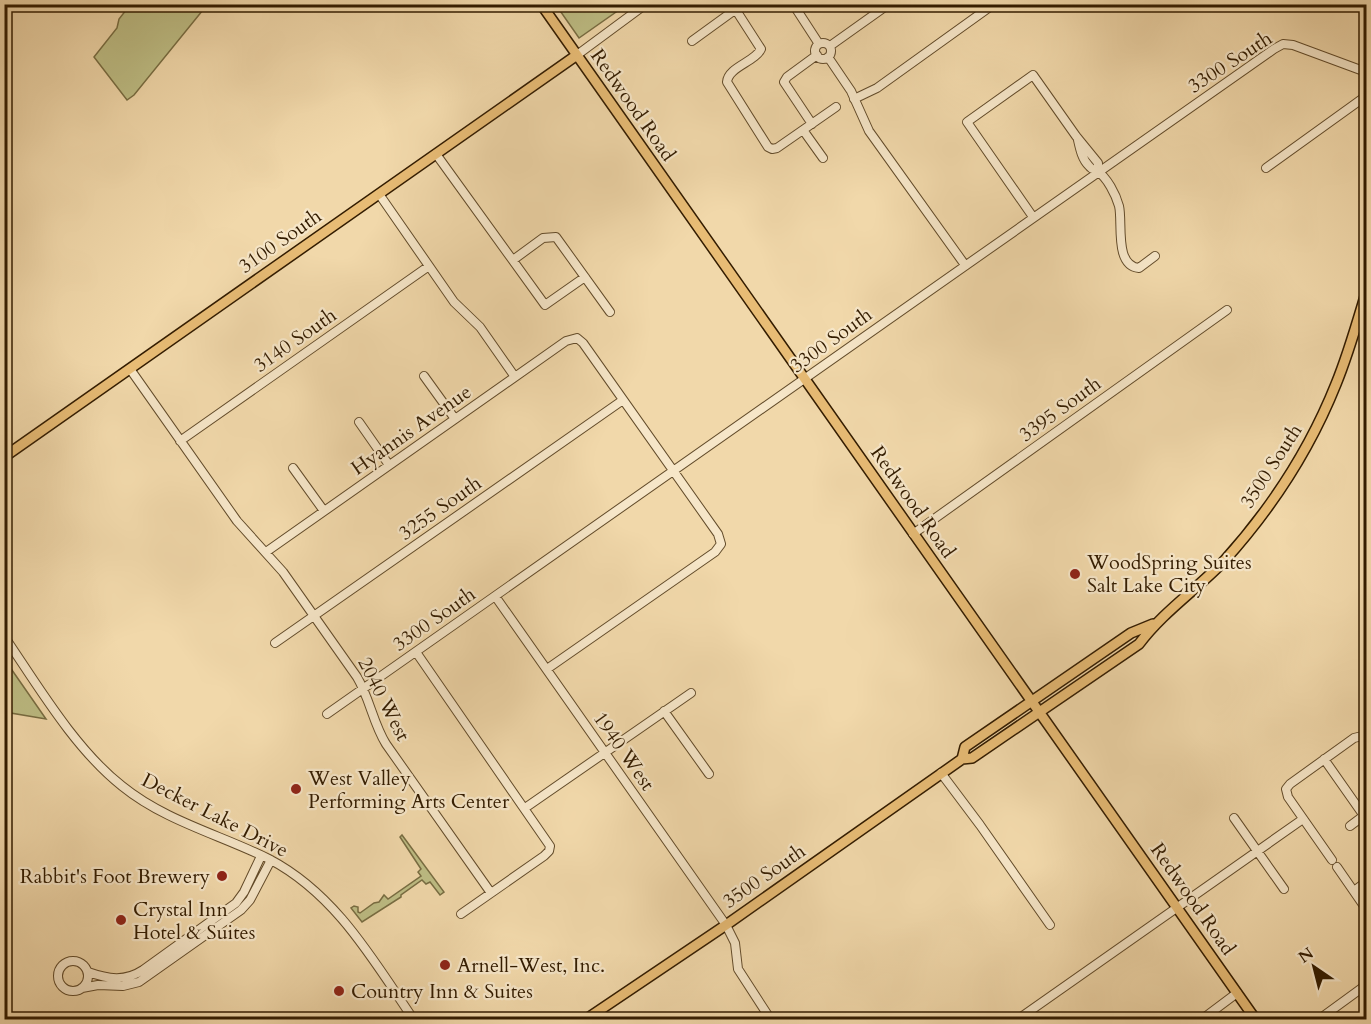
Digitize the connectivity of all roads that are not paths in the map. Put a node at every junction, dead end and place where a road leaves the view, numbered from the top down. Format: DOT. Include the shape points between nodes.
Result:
graph roads {
  1 [pos="541,4"];
  2 [pos="646,4"];
  3 [pos="793,4"];
  4 [pos="889,4"];
  5 [pos="994,4"];
  6 [pos="737,6"];
  7 [pos="692,41"];
  8 [pos="819,44"];
  9 [pos="830,46"];
  10 [pos="577,56"];
  11 [pos="817,56"];
  12 [pos="828,57"];
  13 [pos="1366,72"];
  14 [pos="1366,96"];
  15 [pos="854,99"];
  16 [pos="836,107"];
  17 [pos="812,124"];
  18 [pos="803,130"];
  19 [pos="436,154"];
  20 [pos="822,158"];
  21 [pos="1266,168"];
  22 [pos="1098,172"];
  23 [pos="379,194"];
  24 [pos="1033,217"];
  25 [pos="1155,256"];
  26 [pos="513,260"];
  27 [pos="965,265"];
  28 [pos="429,266"];
  29 [pos="585,277"];
  30 [pos="1366,293"];
  31 [pos="1227,310"];
  32 [pos="610,312"];
  33 [pos="130,369"];
  34 [pos="424,376"];
  35 [pos="515,377"];
  36 [pos="804,379"];
  37 [pos="623,400"];
  38 [pos="455,419"];
  39 [pos="359,422"];
  40 [pos="180,441"];
  41 [pos="4,456"];
  42 [pos="389,465"];
  43 [pos="293,468"];
  44 [pos="673,471"];
  45 [pos="324,511"];
  46 [pos="913,534"];
  47 [pos="266,552"];
  48 [pos="495,596"];
  49 [pos="314,616"];
  50 [pos="1154,624"];
  51 [pos="4,636"];
  52 [pos="275,643"];
  53 [pos="416,651"];
  54 [pos="547,669"];
  55 [pos="363,688"];
  56 [pos="691,693"];
  57 [pos="1031,702"];
  58 [pos="664,711"];
  59 [pos="1039,712"];
  60 [pos="327,714"];
  61 [pos="1364,737"];
  62 [pos="605,752"];
  63 [pos="962,759"];
  64 [pos="1324,759"];
  65 [pos="941,773"];
  66 [pos="709,774"];
  67 [pos="525,808"];
  68 [pos="1365,815"];
  69 [pos="1234,818"];
  70 [pos="1303,819"];
  71 [pos="1350,826"];
  72 [pos="1257,851"];
  73 [pos="261,856"];
  74 [pos="271,860"];
  75 [pos="1366,882"];
  76 [pos="1284,889"];
  77 [pos="1354,891"];
  78 [pos="491,893"];
  79 [pos="1177,908"];
  80 [pos="1366,909"];
  81 [pos="461,914"];
  82 [pos="726,925"];
  83 [pos="1050,925"];
  84 [pos="88,972"];
  85 [pos="1366,985"];
  86 [pos="82,988"];
  87 [pos="1237,993"];
  88 [pos="414,1020"];
  89 [pos="585,1020"];
  90 [pos="771,1020"];
  91 [pos="1017,1020"];
  92 [pos="1201,1020"];
  93 [pos="1256,1020"];
  94 [pos="1317,1020"];
  1 -- 10 [label="main road, Redwood Road"];
  2 -- 10 [label="street"];
  3 -- 8 [label="street"];
  4 -- 9 [label="street"];
  5 -- 15 [label="street" via="877,88"];
  6 -- 7 [label="street"];
  6 -- 18 [label="street" via="761,49 729,75 727,82 772,149"];
  8 -- 9 [label="street"];
  8 -- 11 [label="street"];
  9 -- 12 [label="street"];
  10 -- 19 [label="main road, 3100 South"];
  10 -- 36 [label="main road, Redwood Road"];
  11 -- 12 [label="street"];
  11 -- 17 [label="street" via="784,82"];
  12 -- 15 [label="street"];
  13 -- 22 [label="street, 3300 South" via="1293,45 1278,46"];
  14 -- 21 [label="street"];
  15 -- 27 [label="street" via="869,131"];
  16 -- 17 [label="street"];
  17 -- 18 [label="street"];
  18 -- 20 [label="street"];
  19 -- 23 [label="main road, 3100 South"];
  19 -- 26 [label="street"];
  22 -- 24 [label="street, 3300 South"];
  22 -- 24 [label="street" via="1083,158 1076,136 1034,75 966,122"];
  22 -- 25 [label="street" via="1117,198 1120,239 1129,263 1139,268"];
  23 -- 28 [label="street"];
  23 -- 33 [label="main road, 3100 South"];
  24 -- 27 [label="street, 3300 South"];
  26 -- 29 [label="street" via="543,238 556,237"];
  26 -- 29 [label="street" via="545,304"];
  27 -- 36 [label="street, 3300 South"];
  28 -- 35 [label="street"];
  28 -- 40 [label="street, 3140 South"];
  29 -- 32 [label="street"];
  30 -- 50 [label="main road, 3500 South" via="1332,394 1290,474 1224,561"];
  31 -- 46 [label="street, 3395 South"];
  33 -- 40 [label="street, 2040 West"];
  33 -- 41 [label="main road, 3100 South"];
  34 -- 38 [label="street"];
  35 -- 37 [label="street, Hyannis Avenue" via="568,340 577,338"];
  35 -- 38 [label="street, Hyannis Avenue"];
  36 -- 44 [label="street, 3300 South"];
  36 -- 46 [label="main road, Redwood Road"];
  37 -- 44 [label="street"];
  37 -- 49 [label="street, 3255 South"];
  38 -- 42 [label="street, Hyannis Avenue"];
  39 -- 42 [label="street"];
  40 -- 47 [label="street, 2040 West" via="237,522"];
  42 -- 45 [label="street, Hyannis Avenue"];
  43 -- 45 [label="street"];
  44 -- 48 [label="street, 3300 South"];
  44 -- 54 [label="street" via="721,543 715,552"];
  45 -- 47 [label="street, Hyannis Avenue"];
  46 -- 57 [label="main road, Redwood Road"];
  47 -- 49 [label="street, 2040 West"];
  48 -- 53 [label="street, 3300 South"];
  48 -- 54 [label="street, 1940 West"];
  49 -- 52 [label="street, 3255 South"];
  49 -- 55 [label="street, 2040 West"];
  50 -- 57 [label="main road, 3500 South" via="1131,633"];
  50 -- 59 [label="main road, 3500 South" via="1139,644"];
  51 -- 73 [label="street, Decker Lake Drive" via="72,733 109,775 157,809"];
  53 -- 55 [label="street, 3300 South"];
  53 -- 67 [label="street"];
  54 -- 62 [label="street, 1940 West"];
  55 -- 60 [label="street, 3300 South"];
  55 -- 78 [label="street, 2040 West" via="383,738"];
  56 -- 58 [label="street"];
  57 -- 59 [label="main road, Redwood Road"];
  57 -- 63 [label="main road, 3500 South" via="965,747"];
  58 -- 62 [label="street"];
  58 -- 66 [label="street"];
  59 -- 63 [label="main road, 3500 South" via="972,758"];
  59 -- 79 [label="main road, Redwood Road"];
  61 -- 64 [label="street" via="1354,738"];
  62 -- 67 [label="street"];
  62 -- 82 [label="street, 1940 West"];
  63 -- 65 [label="main road, 3500 South"];
  64 -- 68 [label="street"];
  64 -- 70 [label="street" via="1286,789"];
  65 -- 82 [label="main road, 3500 South"];
  65 -- 83 [label="street"];
  67 -- 78 [label="street" via="550,849"];
  68 -- 71 [label="street"];
  69 -- 72 [label="street"];
  70 -- 72 [label="street"];
  70 -- 77 [label="street"];
  72 -- 76 [label="street"];
  72 -- 79 [label="street"];
  73 -- 74 [label="street, Decker Lake Drive"];
  73 -- 84 [label="street" via="237,903 143,970 121,979"];
  74 -- 86 [label="street" via="241,910 150,975 128,985"];
  74 -- 88 [label="street, Decker Lake Drive" via="310,886 337,912"];
  75 -- 77 [label="street"];
  77 -- 80 [label="street"];
  78 -- 81 [label="street"];
  79 -- 87 [label="main road, Redwood Road"];
  79 -- 91 [label="street"];
  82 -- 89 [label="main road, 3500 South"];
  82 -- 90 [label="street, 1940 West" via="735,943 736,963 743,979"];
  84 -- 86 [label="street"];
  84 -- 86 [label="street" via="75,961 66,963 59,973 65,988"];
  85 -- 94 [label="street"];
  87 -- 92 [label="street"];
  87 -- 93 [label="main road, Redwood Road"];
}
